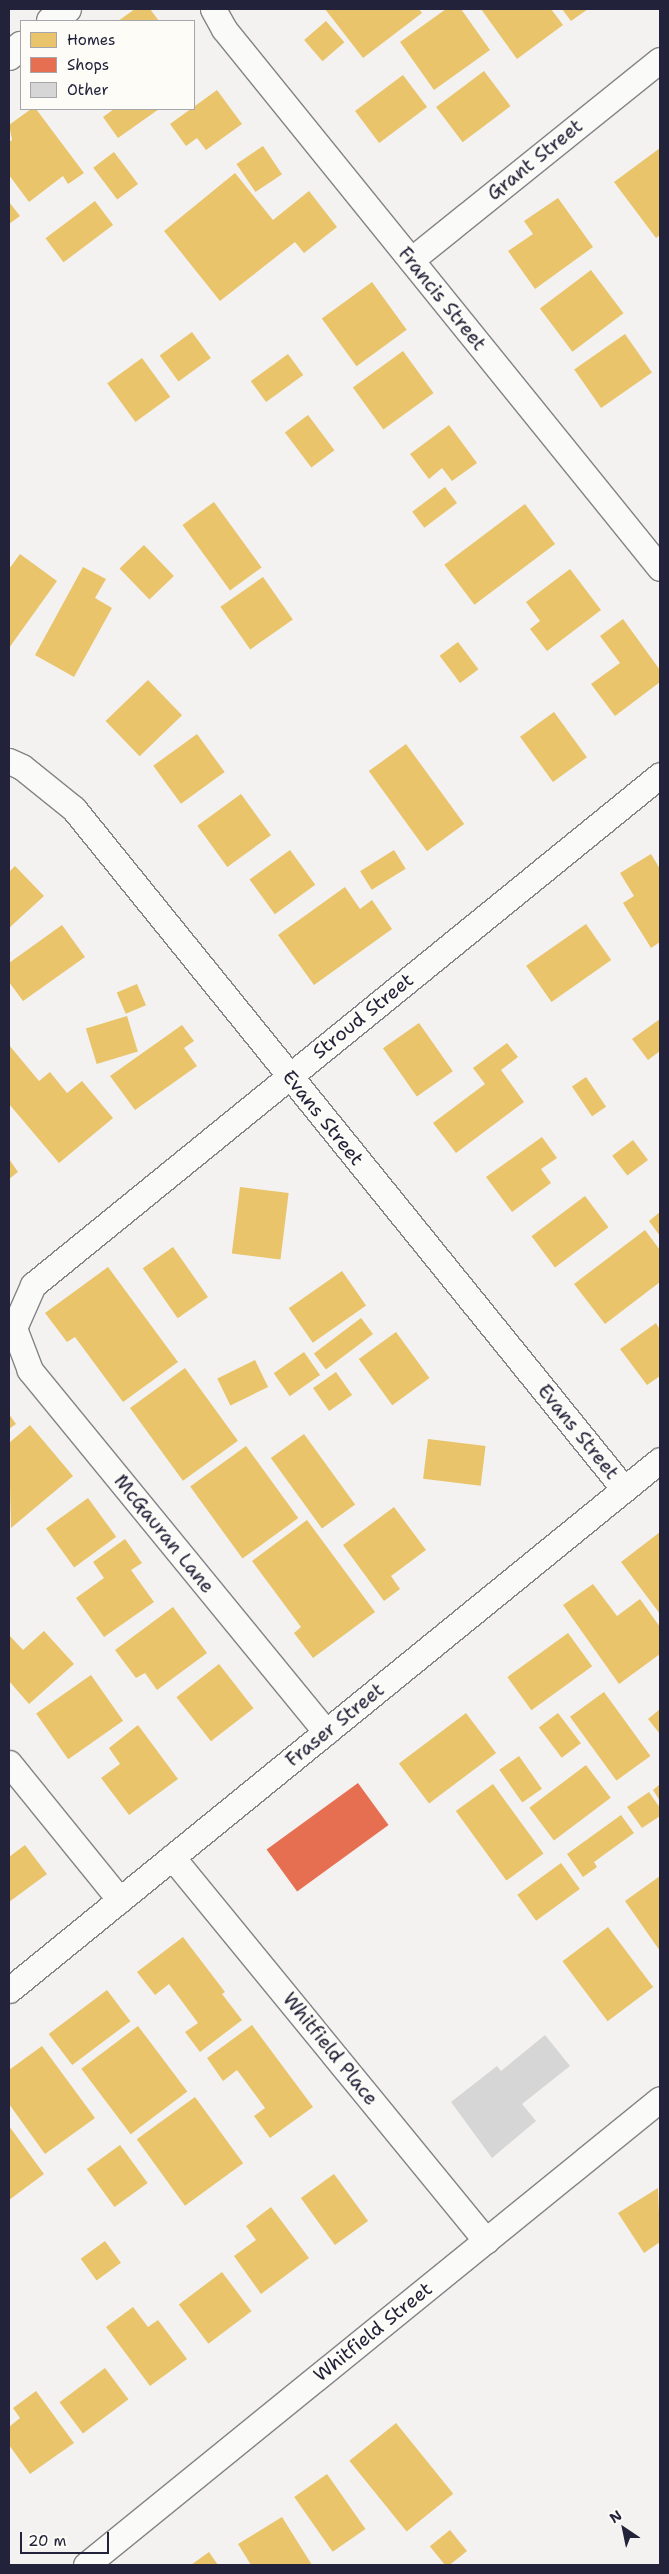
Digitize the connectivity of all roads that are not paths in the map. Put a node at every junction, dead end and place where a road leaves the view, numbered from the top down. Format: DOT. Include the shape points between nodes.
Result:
graph roads {
  1 [pos="67,9"];
  2 [pos="199,9"];
  3 [pos="219,19"];
  4 [pos="52,20"];
  5 [pos="20,47"];
  6 [pos="9,56"];
  7 [pos="660,60"];
  8 [pos="411,260"];
  9 [pos="660,568"];
  10 [pos="9,761"];
  11 [pos="660,775"];
  12 [pos="289,1076"];
  13 [pos="14,1328"];
  14 [pos="660,1460"];
  15 [pos="624,1489"];
  16 [pos="326,1732"];
  17 [pos="9,1764"];
  18 [pos="172,1857"];
  19 [pos="120,1900"];
  20 [pos="9,1990"];
  21 [pos="660,2099"];
  22 [pos="486,2241"];
  23 [pos="86,2565"];
  1 -- 4 [label="main road"];
  2 -- 3 [label="street, Francis Street"];
  3 -- 8 [label="street, Francis Street"];
  5 -- 6 [label="main road"];
  7 -- 8 [label="street, Grant Street"];
  8 -- 9 [label="street, Francis Street"];
  10 -- 12 [label="street, Evans Street" via="22,767 74,809"];
  11 -- 12 [label="street, Stroud Street"];
  12 -- 13 [label="street, Stroud Street" via="33,1285"];
  12 -- 15 [label="street, Evans Street"];
  13 -- 16 [label="street, McGauran Lane" via="30,1370"];
  14 -- 15 [label="street, Fraser Street"];
  15 -- 16 [label="street, Fraser Street"];
  16 -- 18 [label="street, Fraser Street"];
  17 -- 19 [label="street"];
  18 -- 19 [label="street, Fraser Street"];
  18 -- 22 [label="street, Whitfield Place"];
  19 -- 20 [label="street, Fraser Street"];
  21 -- 22 [label="street, Whitfield Street"];
  22 -- 23 [label="street, Whitfield Street"];
}
